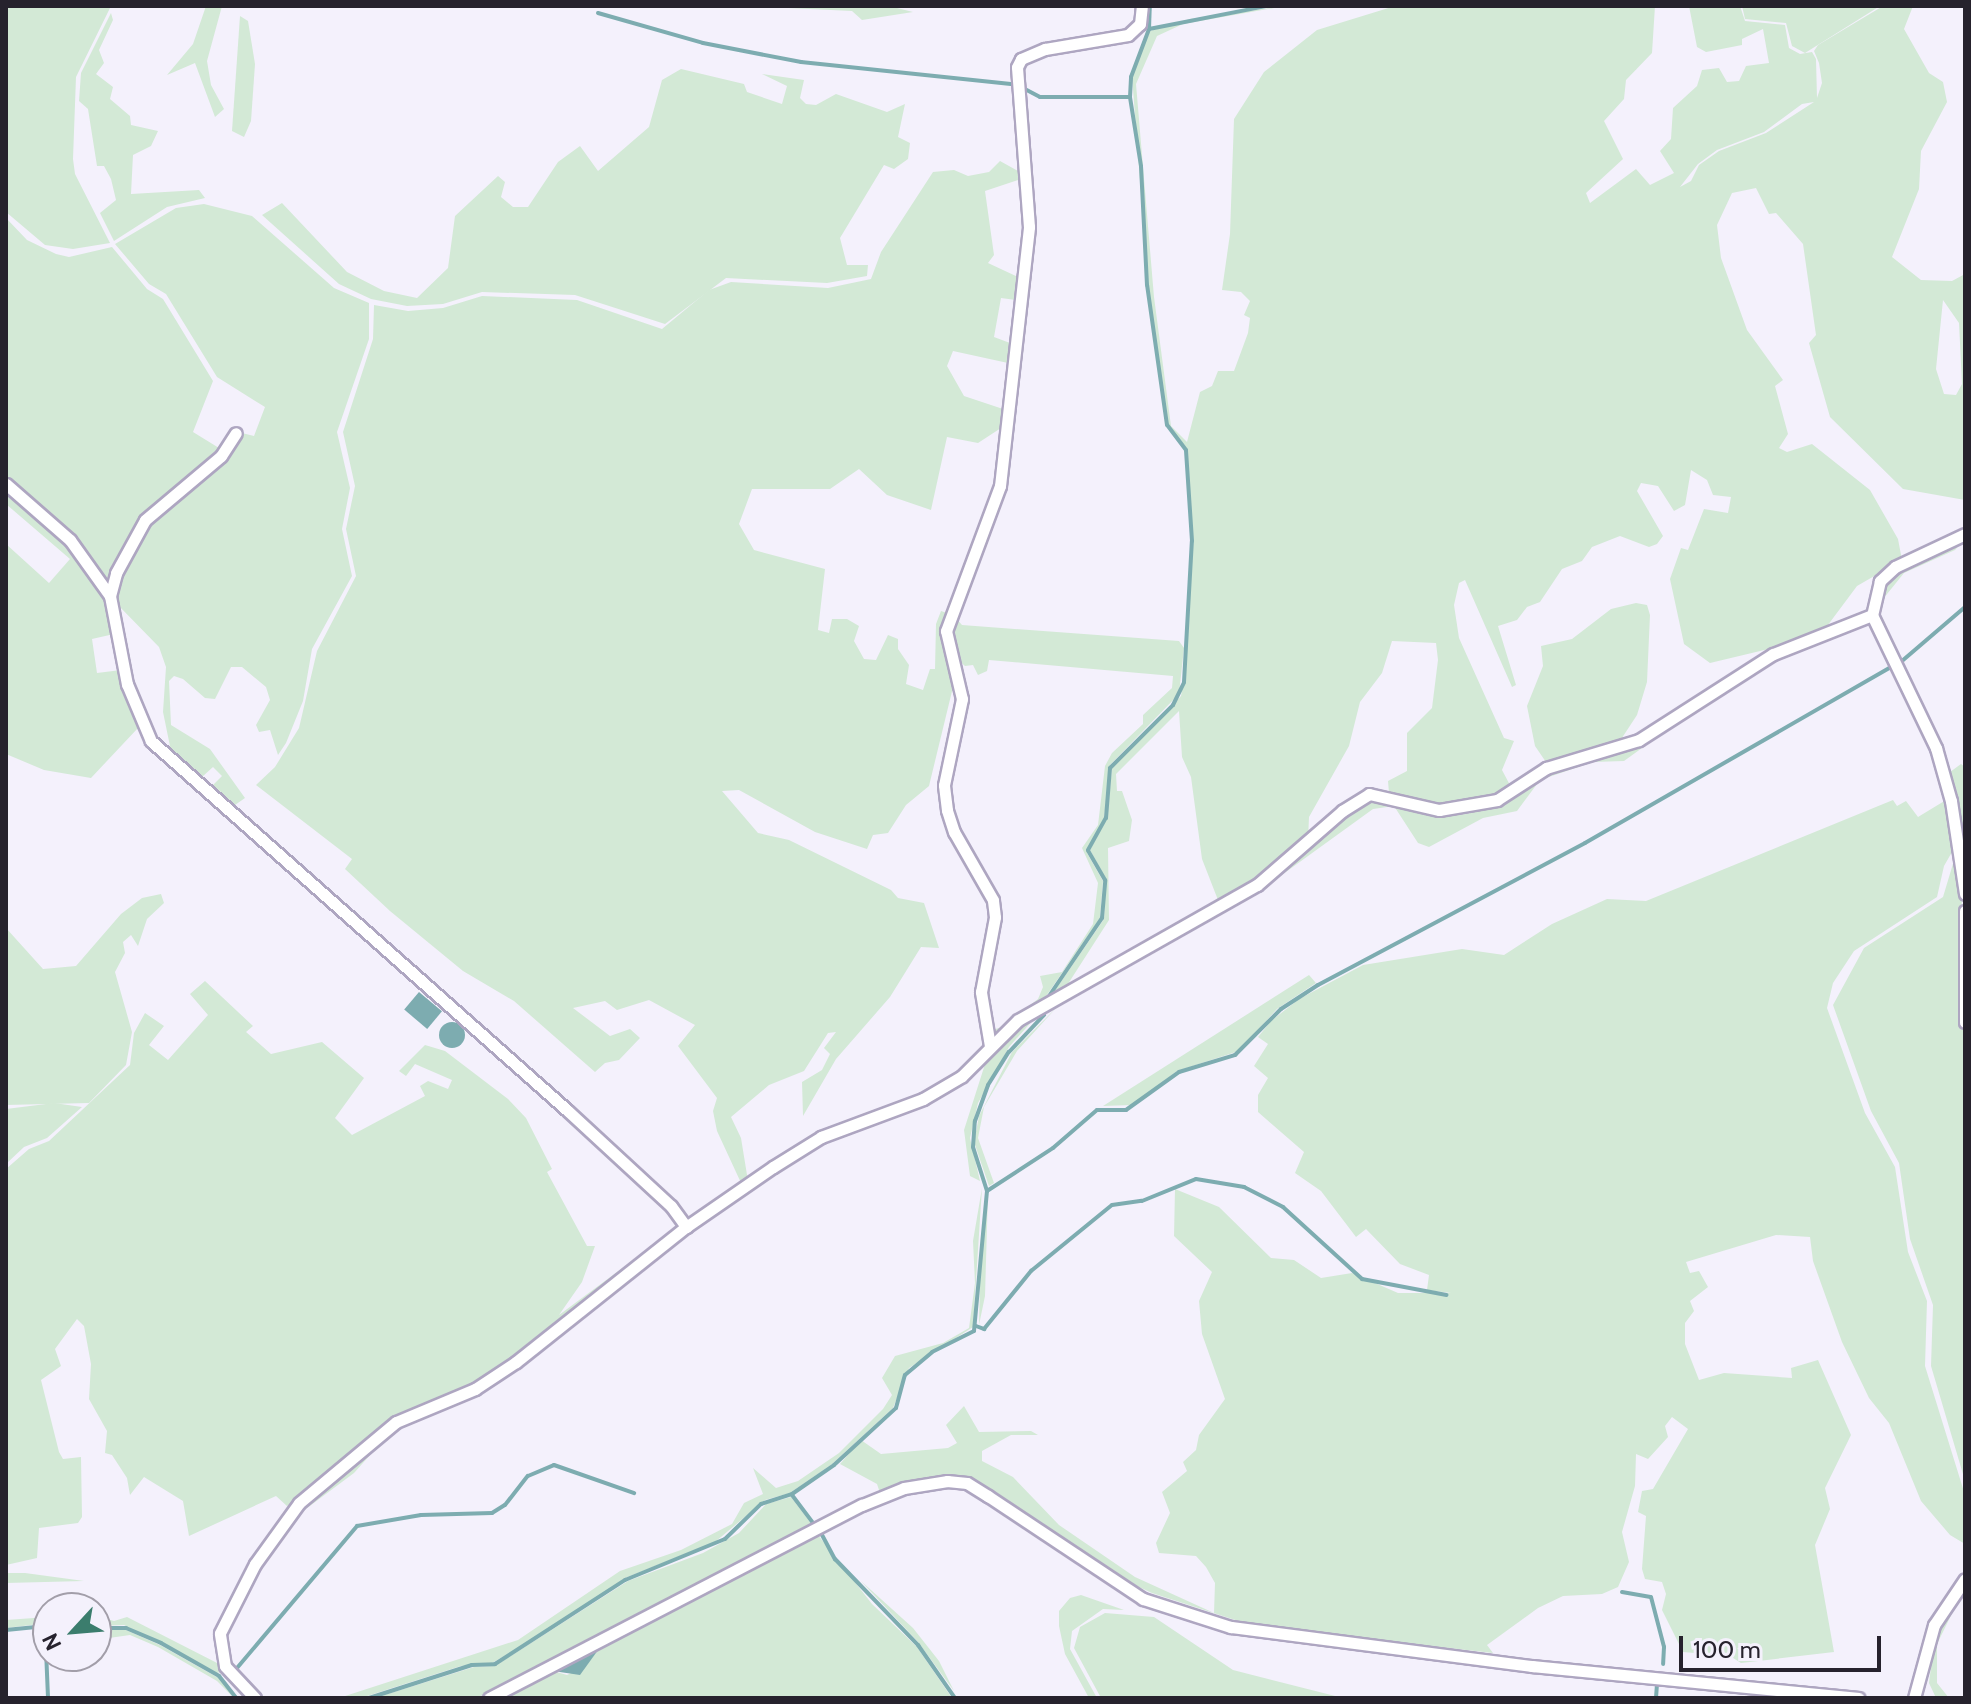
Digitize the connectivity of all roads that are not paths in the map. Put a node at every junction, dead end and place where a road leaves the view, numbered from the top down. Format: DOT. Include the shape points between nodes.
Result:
graph roads {
  1 [pos="1142,6"];
  2 [pos="236,433"];
  3 [pos="6,484"];
  4 [pos="1965,534"];
  5 [pos="110,596"];
  6 [pos="1872,615"];
  7 [pos="1965,894"];
  8 [pos="1965,911"];
  9 [pos="1965,1022"];
  10 [pos="990,1046"];
  11 [pos="686,1227"];
  12 [pos="1965,1579"];
  13 [pos="255,1698"];
  14 [pos="489,1698"];
  15 [pos="1858,1698"];
  16 [pos="1914,1698"];
  1 -- 10 [label="street" via="1140,24 1128,35 1045,49 1021,59 1017,67 1029,227 1000,486 946,631 962,699 944,785 947,810 993,900 995,917 981,992"];
  2 -- 5 [label="street" via="221,456 145,520 116,573"];
  3 -- 5 [label="street" via="70,540"];
  4 -- 6 [label="street" via="1895,567 1880,581"];
  5 -- 11 [label="street" via="127,684 151,741 568,1111 671,1206"];
  6 -- 7 [label="street" via="1936,748 1951,801"];
  6 -- 10 [label="street" via="1773,654 1639,740 1546,768 1497,800 1439,810 1369,794 1342,811 1277,872 1018,1020"];
  8 -- 9 [label="street"];
  10 -- 11 [label="street" via="962,1076 923,1099 821,1137"];
  11 -- 13 [label="street" via="516,1362 475,1389 396,1422 299,1503 248,1574 220,1633 225,1666"];
  12 -- 16 [label="street" via="1934,1625"];
  14 -- 15 [label="street" via="862,1505 904,1488 947,1481 967,1483 1143,1599 1231,1627 1532,1666"];
}
